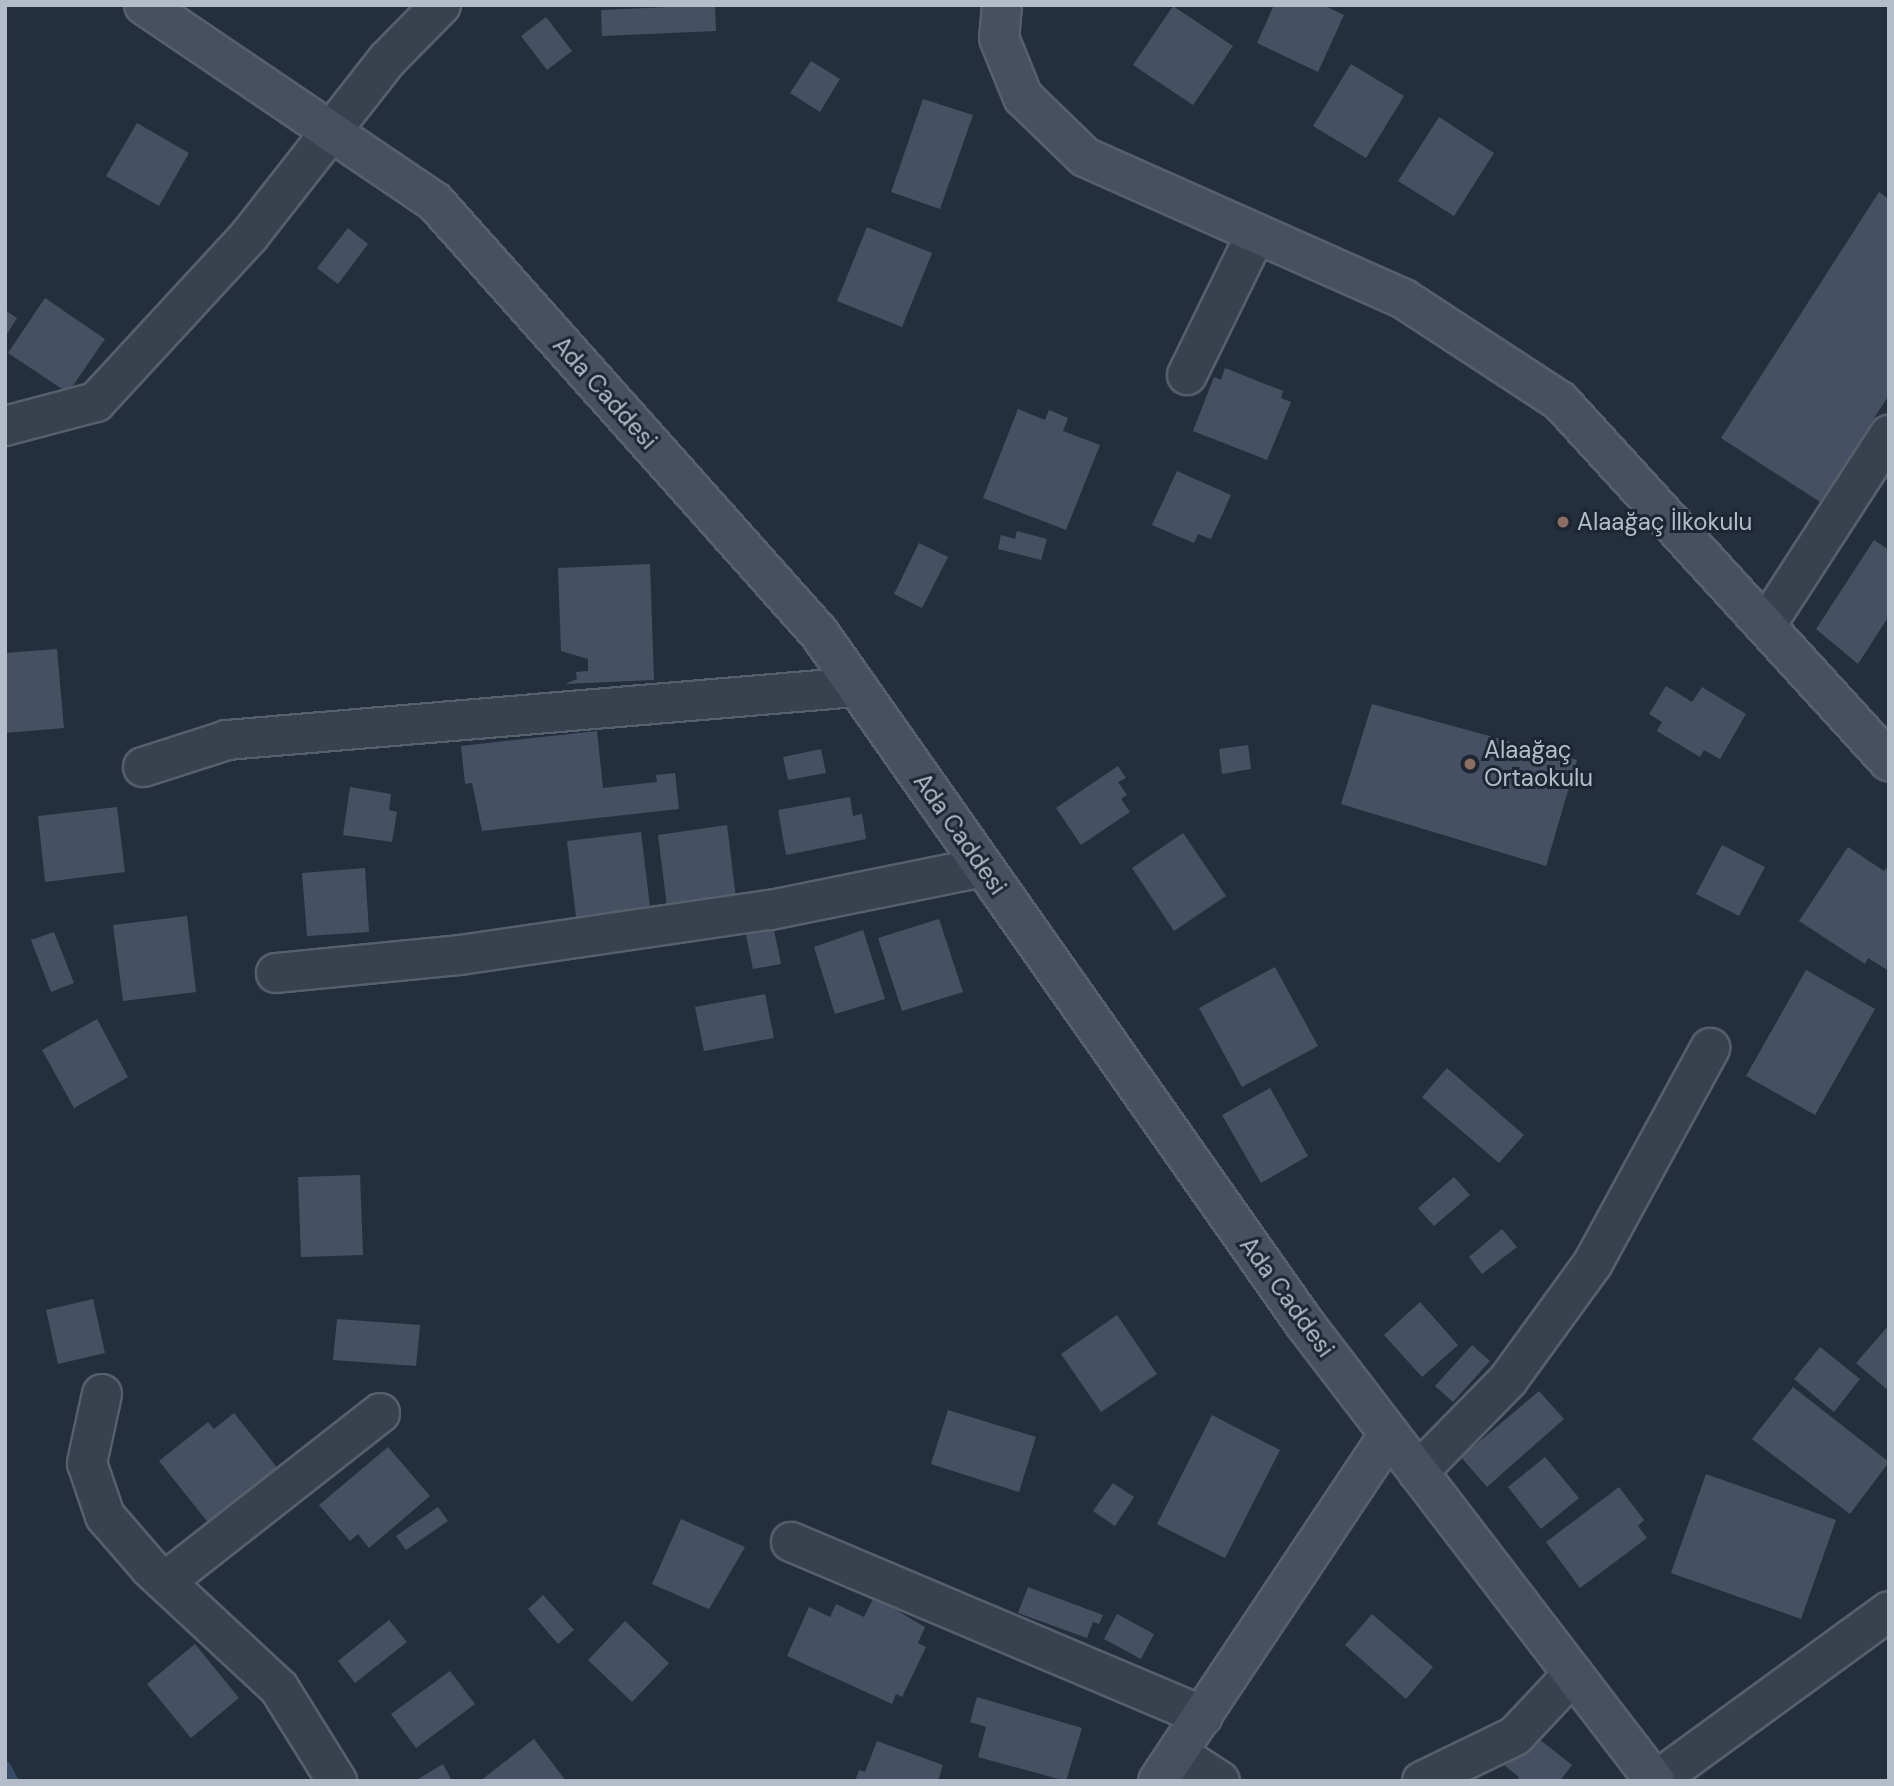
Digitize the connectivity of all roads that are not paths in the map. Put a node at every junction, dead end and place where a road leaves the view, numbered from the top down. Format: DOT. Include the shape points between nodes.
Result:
graph roads {
  1 [pos="144,5"];
  2 [pos="441,5"];
  3 [pos="1002,5"];
  4 [pos="330,131"];
  5 [pos="1256,234"];
  6 [pos="1187,375"];
  7 [pos="5,426"];
  8 [pos="1889,435"];
  9 [pos="1768,622"];
  10 [pos="856,687"];
  11 [pos="1889,761"];
  12 [pos="144,768"];
  13 [pos="983,867"];
  14 [pos="276,972"];
  15 [pos="1710,1048"];
  16 [pos="102,1394"];
  17 [pos="380,1413"];
  18 [pos="1389,1434"];
  19 [pos="1418,1472"];
  20 [pos="791,1542"];
  21 [pos="166,1581"];
  22 [pos="1889,1611"];
  23 [pos="1573,1674"];
  24 [pos="1203,1716"];
  25 [pos="1168,1767"];
  26 [pos="337,1781"];
  27 [pos="1220,1781"];
  28 [pos="1422,1781"];
  29 [pos="1656,1781"];
  1 -- 4 [label="main road, Ada Caddesi"];
  2 -- 4 [label="street" via="387,60"];
  3 -- 5 [label="main road" via="999,38 1023,97 1085,157"];
  4 -- 7 [label="street" via="248,236 96,402"];
  4 -- 10 [label="main road, Ada Caddesi" via="435,202 819,633"];
  5 -- 6 [label="street"];
  5 -- 9 [label="main road" via="1404,299 1560,401"];
  8 -- 9 [label="street"];
  9 -- 11 [label="main road"];
  10 -- 12 [label="street" via="227,740"];
  10 -- 13 [label="main road, Ada Caddesi"];
  13 -- 14 [label="street" via="770,910 460,955"];
  13 -- 18 [label="main road, Ada Caddesi"];
  15 -- 19 [label="street" via="1593,1263 1508,1380"];
  16 -- 21 [label="street" via="86,1463 105,1516"];
  17 -- 21 [label="street"];
  18 -- 19 [label="main road, Ada Caddesi"];
  18 -- 24 [label="main road"];
  19 -- 23 [label="main road, Ada Caddesi"];
  20 -- 24 [label="street"];
  21 -- 26 [label="street" via="279,1688"];
  22 -- 29 [label="street"];
  23 -- 28 [label="street" via="1515,1736"];
  23 -- 29 [label="main road, Ada Caddesi"];
  24 -- 25 [label="main road"];
  25 -- 27 [label="street"];
}
